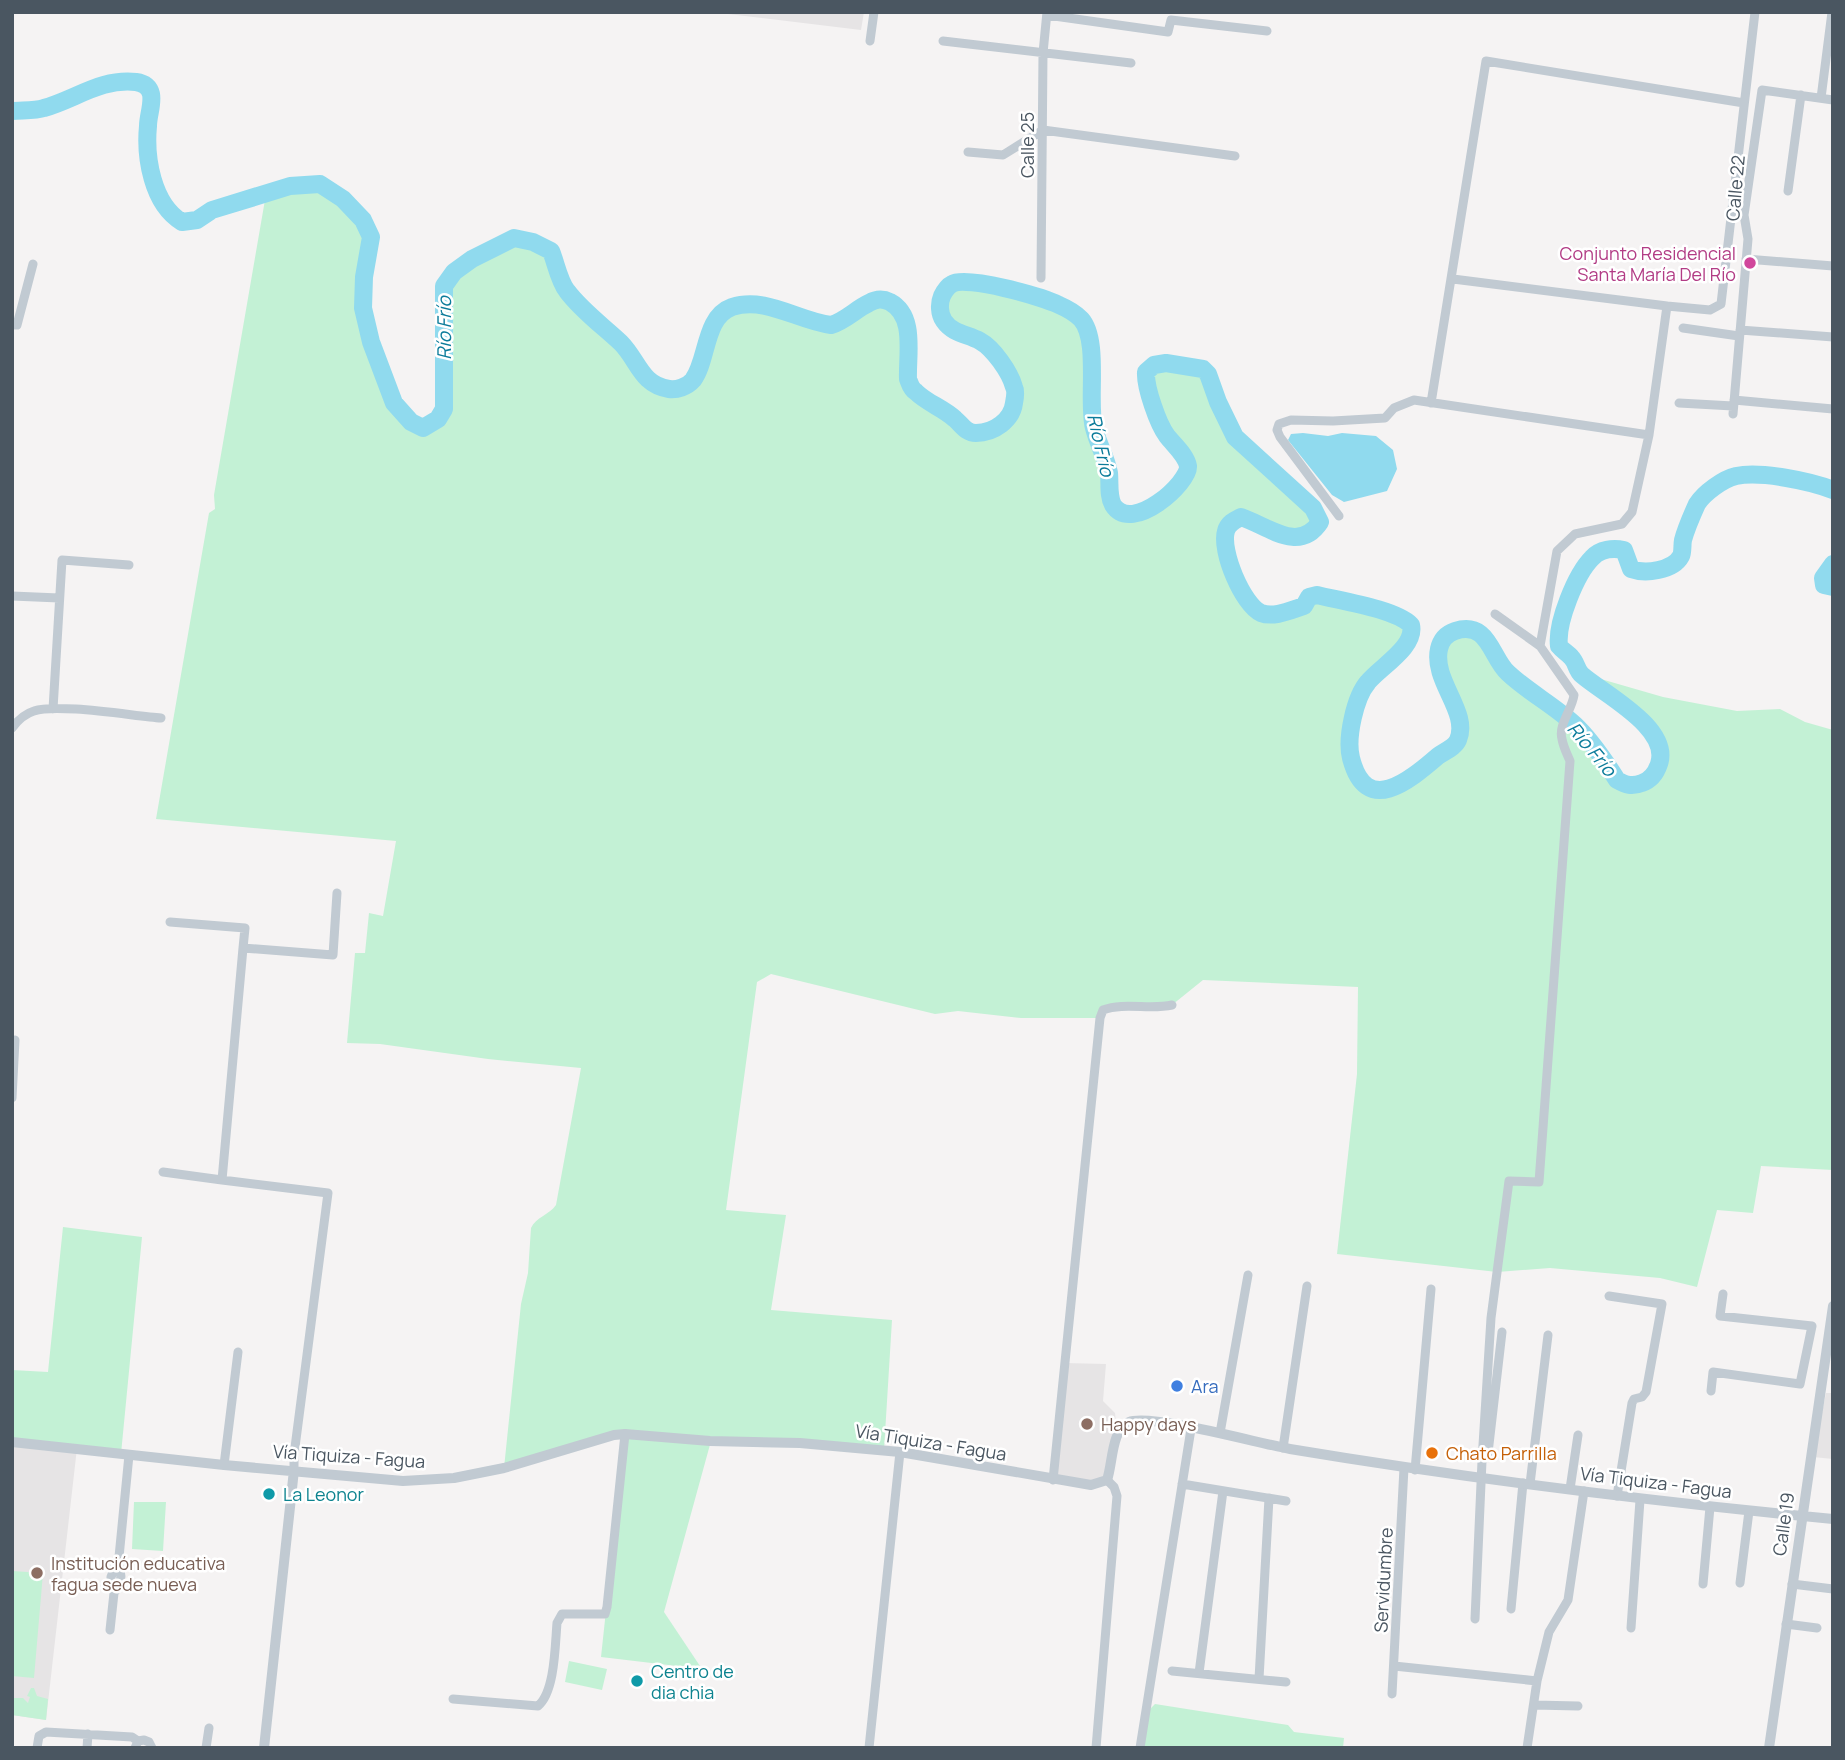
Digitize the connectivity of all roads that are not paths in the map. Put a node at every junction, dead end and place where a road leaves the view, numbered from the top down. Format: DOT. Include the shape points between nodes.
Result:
graph roads {
  1 [pos="874,12"];
  2 [pos="1755,12"];
  3 [pos="1832,12"];
  4 [pos="1047,13"];
  5 [pos="1267,31"];
  6 [pos="870,41"];
  7 [pos="943,41"];
  8 [pos="1043,53"];
  9 [pos="1131,63"];
  10 [pos="1801,95"];
  11 [pos="1821,98"];
  12 [pos="1833,100"];
  13 [pos="1744,103"];
  14 [pos="1043,130"];
  15 [pos="968,152"];
  16 [pos="1235,156"];
  17 [pos="1788,191"];
  18 [pos="1746,259"];
  19 [pos="33,264"];
  20 [pos="1833,266"];
  21 [pos="1041,278"];
  22 [pos="1453,279"];
  23 [pos="1668,306"];
  24 [pos="12,325"];
  25 [pos="1683,328"];
  26 [pos="1740,333"];
  27 [pos="1833,337"];
  28 [pos="1431,403"];
  29 [pos="1679,403"];
  30 [pos="1733,407"];
  31 [pos="1833,409"];
  32 [pos="1649,435"];
  33 [pos="1339,516"];
  34 [pos="129,565"];
  35 [pos="12,596"];
  36 [pos="59,598"];
  37 [pos="1495,614"];
  38 [pos="1540,646"];
  39 [pos="53,709"];
  40 [pos="161,718"];
  41 [pos="12,728"];
  42 [pos="337,893"];
  43 [pos="170,922"];
  44 [pos="243,948"];
  45 [pos="1172,1005"];
  46 [pos="15,1040"];
  47 [pos="12,1098"];
  48 [pos="163,1172"];
  49 [pos="222,1180"];
  50 [pos="1248,1275"];
  51 [pos="1307,1286"];
  52 [pos="1431,1289"];
  53 [pos="1723,1294"];
  54 [pos="1609,1296"];
  55 [pos="1833,1306"];
  56 [pos="1502,1332"];
  57 [pos="1548,1335"];
  58 [pos="238,1352"];
  59 [pos="1805,1361"];
  60 [pos="1824,1365"];
  61 [pos="1711,1391"];
  62 [pos="1191,1429"];
  63 [pos="1220,1433"];
  64 [pos="625,1434"];
  65 [pos="1578,1434"];
  66 [pos="12,1442"];
  67 [pos="1283,1448"];
  68 [pos="900,1452"];
  69 [pos="129,1455"];
  70 [pos="224,1465"];
  71 [pos="1410,1469"];
  72 [pos="294,1470"];
  73 [pos="1053,1479"];
  74 [pos="1107,1479"];
  75 [pos="1483,1479"];
  76 [pos="1182,1484"];
  77 [pos="1527,1484"];
  78 [pos="1570,1489"];
  79 [pos="1223,1491"];
  80 [pos="1584,1491"];
  81 [pos="1617,1496"];
  82 [pos="1269,1498"];
  83 [pos="1640,1500"];
  84 [pos="1286,1501"];
  85 [pos="1710,1507"];
  86 [pos="1749,1511"];
  87 [pos="1801,1516"];
  88 [pos="1833,1520"];
  89 [pos="1740,1583"];
  90 [pos="1703,1584"];
  91 [pos="1792,1584"];
  92 [pos="1833,1589"];
  93 [pos="1511,1609"];
  94 [pos="1475,1619"];
  95 [pos="1786,1624"];
  96 [pos="1631,1628"];
  97 [pos="1817,1629"];
  98 [pos="110,1630"];
  99 [pos="1394,1666"];
  100 [pos="1172,1671"];
  101 [pos="1199,1673"];
  102 [pos="1259,1679"];
  103 [pos="1538,1681"];
  104 [pos="1286,1682"];
  105 [pos="1392,1694"];
  106 [pos="453,1699"];
  107 [pos="1534,1705"];
  108 [pos="1578,1706"];
  109 [pos="209,1728"];
  110 [pos="88,1734"];
  111 [pos="137,1744"];
  112 [pos="37,1748"];
  113 [pos="86,1748"];
  114 [pos="152,1748"];
  115 [pos="206,1748"];
  116 [pos="264,1748"];
  117 [pos="869,1748"];
  118 [pos="1097,1748"];
  119 [pos="1140,1748"];
  120 [pos="1527,1748"];
  121 [pos="1769,1748"];
  1 -- 6 [label="street"];
  2 -- 13 [label="street"];
  3 -- 11 [label="street"];
  4 -- 5 [label="street" via="1168,32 1171,20"];
  4 -- 8 [label="street, Calle 25"];
  7 -- 8 [label="street"];
  8 -- 9 [label="street"];
  8 -- 14 [label="street, Calle 25"];
  10 -- 11 [label="street"];
  10 -- 17 [label="street"];
  10 -- 18 [label="street, Calle 22" via="1762,90 1744,215"];
  11 -- 12 [label="street"];
  13 -- 22 [label="street" via="1486,61"];
  13 -- 23 [label="street" via="1721,304 1710,310"];
  14 -- 15 [label="street" via="1003,155"];
  14 -- 16 [label="street"];
  14 -- 21 [label="street, Calle 25"];
  18 -- 20 [label="street"];
  18 -- 26 [label="street, Calle 22"];
  19 -- 24 [label="street" via="17,325"];
  22 -- 23 [label="street"];
  22 -- 28 [label="street"];
  23 -- 32 [label="street"];
  25 -- 26 [label="street"];
  26 -- 27 [label="street"];
  26 -- 30 [label="street, Calle 22"];
  28 -- 32 [label="street"];
  28 -- 33 [label="street" via="1414,400 1394,408 1385,418 1279,424 1280,437"];
  29 -- 30 [label="street"];
  30 -- 31 [label="street"];
  32 -- 38 [label="street" via="1632,512 1622,524 1575,534 1557,551"];
  34 -- 36 [label="street" via="62,560"];
  35 -- 36 [label="street"];
  36 -- 39 [label="street"];
  37 -- 38 [label="street"];
  38 -- 75 [label="street" via="1574,695 1560,736 1570,761 1539,1181 1509,1181 1491,1318"];
  39 -- 40 [label="street"];
  39 -- 41 [label="street" via="35,710"];
  42 -- 44 [label="street" via="333,956"];
  43 -- 44 [label="street" via="245,928"];
  44 -- 49 [label="street"];
  45 -- 73 [label="street" via="1111,1007 1103,1010 1100,1018"];
  46 -- 47 [label="street"];
  48 -- 49 [label="street"];
  49 -- 72 [label="street" via="328,1193"];
  50 -- 63 [label="street"];
  51 -- 67 [label="street"];
  52 -- 71 [label="street, Servidumbre"];
  53 -- 59 [label="street" via="1720,1316 1812,1326"];
  54 -- 81 [label="street" via="1662,1304 1646,1392 1632,1403"];
  55 -- 60 [label="street, Calle 19"];
  56 -- 75 [label="street"];
  57 -- 77 [label="street"];
  58 -- 70 [label="street"];
  59 -- 60 [label="street"];
  59 -- 61 [label="street" via="1800,1384 1713,1372"];
  60 -- 87 [label="street, Calle 19"];
  62 -- 63 [label="street, Vía Tiquiza - Fagua"];
  62 -- 74 [label="street, Vía Tiquiza - Fagua" via="1126,1423 1117,1435"];
  62 -- 76 [label="street"];
  63 -- 67 [label="street, Vía Tiquiza - Fagua"];
  64 -- 68 [label="street, Vía Tiquiza - Fagua"];
  64 -- 72 [label="street, Vía Tiquiza - Fagua" via="454,1478 403,1481"];
  64 -- 106 [label="street" via="605,1614 562,1614 549,1690 538,1706"];
  65 -- 78 [label="street"];
  66 -- 69 [label="street, Vía Tiquiza - Fagua"];
  67 -- 71 [label="street, Vía Tiquiza - Fagua"];
  68 -- 73 [label="street, Vía Tiquiza - Fagua"];
  68 -- 117 [label="street"];
  69 -- 70 [label="street, Vía Tiquiza - Fagua"];
  69 -- 98 [label="street" via="118,1564 111,1577"];
  70 -- 72 [label="street, Vía Tiquiza - Fagua"];
  71 -- 75 [label="street, Vía Tiquiza - Fagua"];
  71 -- 99 [label="street, Servidumbre"];
  72 -- 116 [label="street"];
  73 -- 74 [label="street, Vía Tiquiza - Fagua" via="1091,1485"];
  74 -- 118 [label="street" via="1117,1496"];
  75 -- 77 [label="street, Vía Tiquiza - Fagua"];
  75 -- 94 [label="street"];
  76 -- 79 [label="street"];
  76 -- 119 [label="street"];
  77 -- 78 [label="street, Vía Tiquiza - Fagua"];
  77 -- 93 [label="street"];
  78 -- 80 [label="street, Vía Tiquiza - Fagua"];
  79 -- 82 [label="street"];
  79 -- 101 [label="street"];
  80 -- 81 [label="street, Vía Tiquiza - Fagua"];
  80 -- 103 [label="street" via="1568,1600 1549,1632"];
  81 -- 83 [label="street, Vía Tiquiza - Fagua"];
  82 -- 84 [label="street"];
  82 -- 102 [label="street"];
  83 -- 85 [label="street, Vía Tiquiza - Fagua"];
  83 -- 96 [label="street"];
  85 -- 86 [label="street, Vía Tiquiza - Fagua"];
  85 -- 90 [label="street"];
  86 -- 87 [label="street, Vía Tiquiza - Fagua"];
  86 -- 89 [label="street"];
  87 -- 88 [label="street, Vía Tiquiza - Fagua"];
  87 -- 91 [label="street, Calle 19"];
  91 -- 92 [label="street"];
  91 -- 95 [label="street, Calle 19"];
  95 -- 97 [label="street"];
  95 -- 121 [label="street, Calle 19"];
  99 -- 103 [label="street"];
  99 -- 105 [label="street, Servidumbre"];
  100 -- 101 [label="street"];
  101 -- 102 [label="street"];
  102 -- 104 [label="street"];
  103 -- 107 [label="street"];
  107 -- 108 [label="street"];
  107 -- 120 [label="street"];
  109 -- 115 [label="street"];
  110 -- 111 [label="street" via="132,1737"];
  110 -- 112 [label="street" via="41,1733"];
  110 -- 113 [label="street"];
  111 -- 114 [label="street" via="147,1740"];
}
